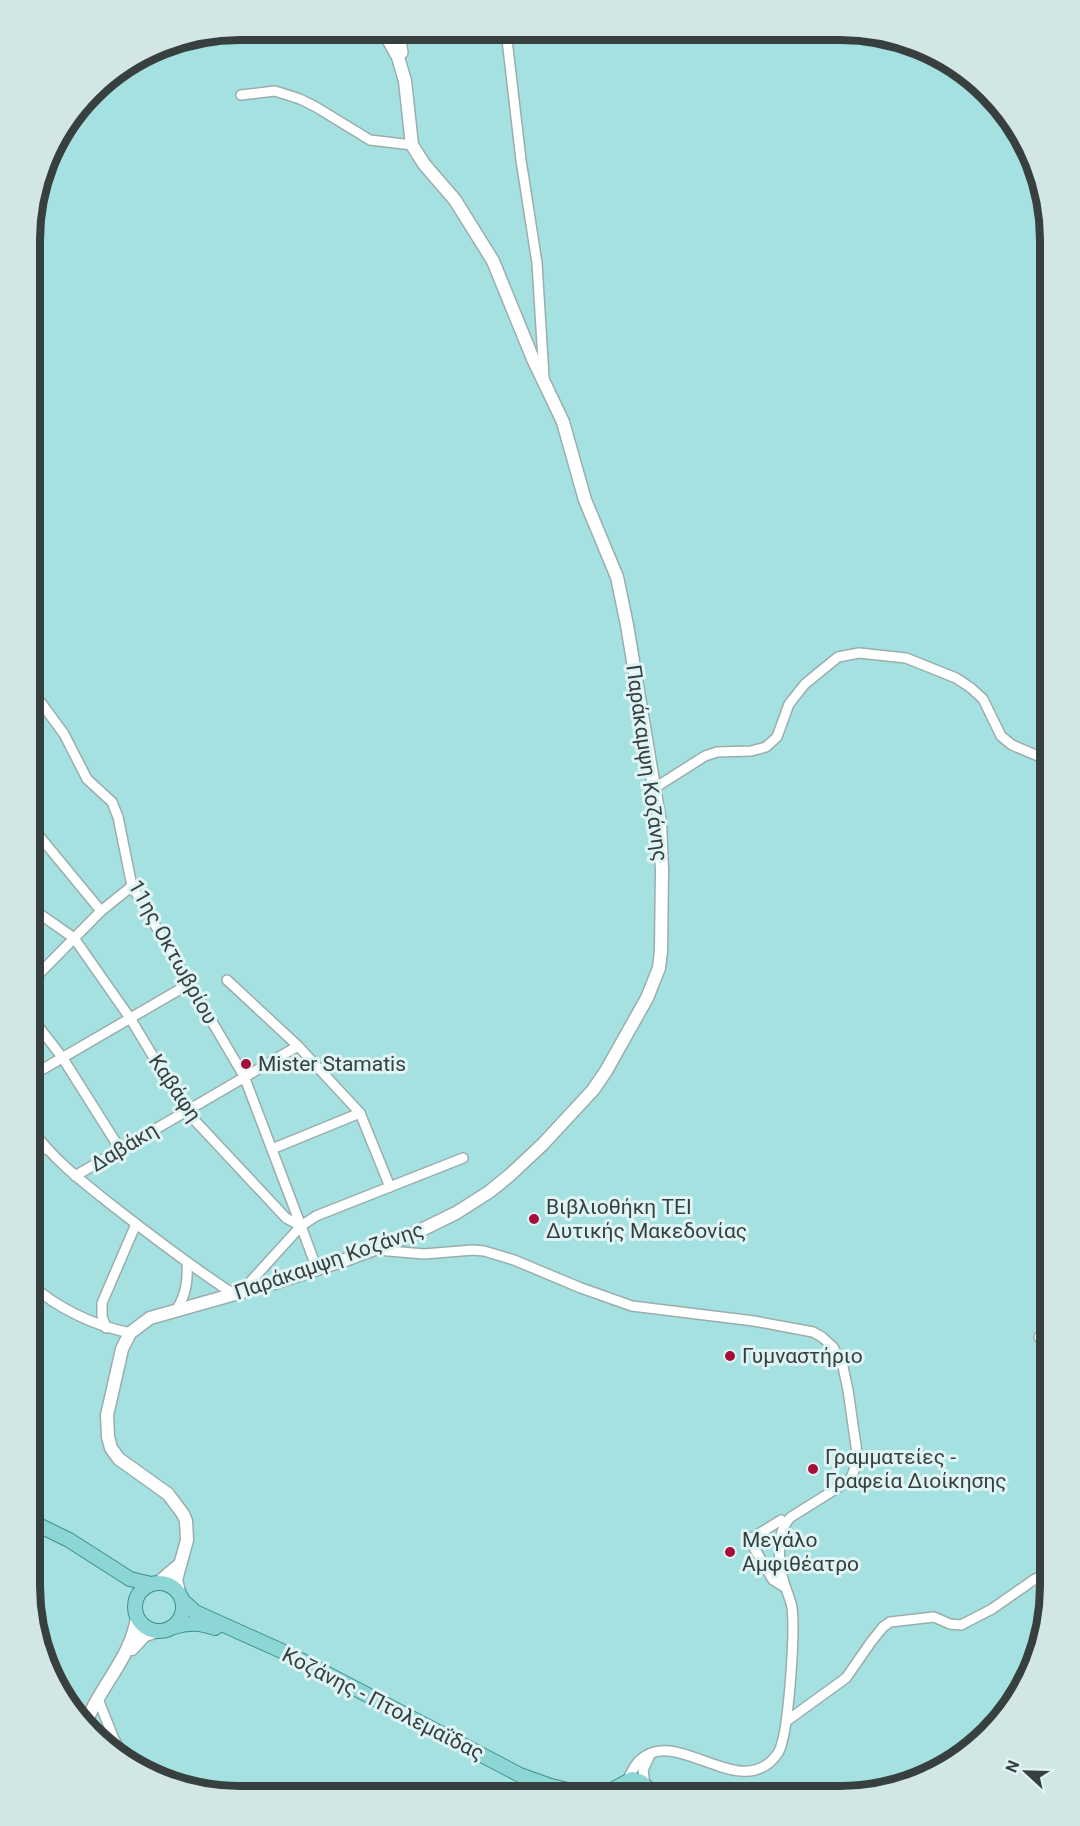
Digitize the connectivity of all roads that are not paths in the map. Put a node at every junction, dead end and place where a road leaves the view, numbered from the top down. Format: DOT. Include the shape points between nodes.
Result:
graph roads {
  1 [pos="389,41"];
  2 [pos="401,41"];
  3 [pos="507,41"];
  4 [pos="398,57"];
  5 [pos="241,95"];
  6 [pos="412,145"];
  7 [pos="545,382"];
  8 [pos="40,701"];
  9 [pos="1040,757"];
  10 [pos="653,789"];
  11 [pos="40,844"];
  12 [pos="132,886"];
  13 [pos="101,911"];
  14 [pos="40,914"];
  15 [pos="74,938"];
  16 [pos="40,973"];
  17 [pos="227,980"];
  18 [pos="189,984"];
  19 [pos="130,1018"];
  20 [pos="40,1029"];
  21 [pos="298,1046"];
  22 [pos="62,1057"];
  23 [pos="40,1070"];
  24 [pos="244,1077"];
  25 [pos="186,1111"];
  26 [pos="360,1113"];
  27 [pos="40,1141"];
  28 [pos="46,1149"];
  29 [pos="120,1149"];
  30 [pos="272,1149"];
  31 [pos="40,1150"];
  32 [pos="463,1158"];
  33 [pos="75,1176"];
  34 [pos="390,1187"];
  35 [pos="136,1224"];
  36 [pos="301,1226"];
  37 [pos="375,1249"];
  38 [pos="187,1264"];
  39 [pos="317,1269"];
  40 [pos="40,1291"];
  41 [pos="237,1294"];
  42 [pos="177,1309"];
  43 [pos="106,1328"];
  44 [pos="130,1333"];
  45 [pos="784,1524"];
  46 [pos="40,1526"];
  47 [pos="45,1529"];
  48 [pos="179,1564"];
  49 [pos="1039,1577"];
  50 [pos="155,1583"];
  51 [pos="786,1588"];
  52 [pos="181,1597"];
  53 [pos="136,1611"];
  54 [pos="174,1627"];
  55 [pos="158,1631"];
  56 [pos="125,1656"];
  57 [pos="98,1699"];
  58 [pos="89,1716"];
  59 [pos="788,1720"];
  60 [pos="115,1740"];
  61 [pos="650,1755"];
  62 [pos="529,1786"];
  63 [pos="551,1786"];
  64 [pos="623,1786"];
  65 [pos="624,1786"];
  66 [pos="644,1786"];
  67 [pos="648,1786"];
  1 -- 4 [label="main road, Παράκαμψη Κοζάνης"];
  2 -- 4 [label="street" via="403,53"];
  3 -- 7 [label="street" via="537,263"];
  4 -- 6 [label="main road, Παράκαμψη Κοζάνης" via="405,81"];
  5 -- 6 [label="street" via="275,91 316,107 370,140"];
  6 -- 7 [label="main road, Παράκαμψη Κοζάνης" via="455,200 493,261"];
  7 -- 10 [label="main road, Παράκαμψη Κοζάνης" via="563,422 585,500 617,577"];
  8 -- 12 [label="street, 11ης Οκτωβρίου" via="64,734 87,779 112,802"];
  9 -- 10 [label="street" via="1001,736 983,699 956,678 906,658 859,653 838,657 805,684 789,704 777,737 766,747 705,756"];
  10 -- 37 [label="main road, Παράκαμψη Κοζάνης" via="660,823 662,951 647,998 606,1071 573,1114 489,1192 435,1224"];
  11 -- 13 [label="street"];
  12 -- 13 [label="street"];
  12 -- 18 [label="street, 11ης Οκτωβρίου"];
  13 -- 15 [label="street"];
  14 -- 15 [label="street, Καβάφη"];
  15 -- 16 [label="street"];
  15 -- 19 [label="street, Καβάφη"];
  17 -- 21 [label="street"];
  18 -- 19 [label="street"];
  18 -- 24 [label="street, 11ης Οκτωβρίου"];
  19 -- 22 [label="street"];
  19 -- 25 [label="street, Καβάφη"];
  20 -- 22 [label="street"];
  21 -- 24 [label="street, Δαβάκη"];
  21 -- 26 [label="street"];
  22 -- 23 [label="street"];
  22 -- 29 [label="street"];
  24 -- 25 [label="street, Δαβάκη"];
  24 -- 30 [label="street, 11ης Οκτωβρίου"];
  25 -- 29 [label="street, Δαβάκη"];
  25 -- 36 [label="street, Καβάφη" via="286,1218"];
  26 -- 30 [label="street"];
  26 -- 34 [label="street"];
  27 -- 28 [label="street"];
  28 -- 31 [label="street"];
  28 -- 33 [label="street"];
  29 -- 33 [label="street, Δαβάκη"];
  30 -- 36 [label="street, 11ης Οκτωβρίου"];
  32 -- 34 [label="street"];
  33 -- 35 [label="street"];
  34 -- 36 [label="street" via="316,1216"];
  35 -- 38 [label="street"];
  35 -- 43 [label="street" via="102,1303"];
  36 -- 39 [label="street"];
  36 -- 41 [label="street"];
  37 -- 39 [label="main road, Παράκαμψη Κοζάνης"];
  37 -- 45 [label="street" via="424,1254 484,1251 632,1306 754,1321 813,1332 828,1341 838,1356 848,1390 858,1454 856,1467 847,1482"];
  38 -- 41 [label="street"];
  38 -- 42 [label="street" via="187,1286"];
  39 -- 41 [label="main road, Παράκαμψη Κοζάνης"];
  40 -- 43 [label="street" via="75,1314"];
  41 -- 42 [label="main road, Παράκαμψη Κοζάνης"];
  42 -- 44 [label="main road, Παράκαμψη Κοζάνης" via="150,1318"];
  43 -- 44 [label="street"];
  44 -- 48 [label="main road" via="122,1349 107,1415 108,1437 119,1459 168,1494 183,1514 187,1540"];
  45 -- 51 [label="street" via="780,1540"];
  45 -- 51 [label="street" via="781,1520 748,1538 773,1580"];
  46 -- 47 [label="main road"];
  47 -- 50 [label="main road" via="130,1579"];
  47 -- 53 [label="main road" via="117,1578 128,1589"];
  48 -- 50 [label="main road"];
  48 -- 52 [label="main road" via="176,1580"];
  49 -- 59 [label="street" via="961,1625 934,1617 890,1622 846,1678"];
  50 -- 52 [label="main road" via="170,1585"];
  50 -- 53 [label="main road" via="140,1592"];
  51 -- 59 [label="street" via="793,1619"];
  52 -- 54 [label="main road" via="182,1616"];
  52 -- 63 [label="main road, Κοζάνης - Πτολεμαΐδας" via="195,1612 313,1666 519,1775"];
  53 -- 55 [label="main road" via="146,1627"];
  53 -- 56 [label="main road" via="135,1634"];
  54 -- 55 [label="main road"];
  54 -- 62 [label="main road, Κοζάνης - Πτολεμαΐδας" via="190,1623 215,1628"];
  55 -- 56 [label="main road" via="145,1635"];
  56 -- 57 [label="main road"];
  57 -- 58 [label="main road"];
  57 -- 60 [label="street"];
  59 -- 61 [label="street" via="779,1752 755,1770 740,1772 675,1752"];
  61 -- 64 [label="street" via="640,1759"];
  61 -- 67 [label="street" via="643,1770"];
  65 -- 66 [label="main road" via="637,1780"];
}
